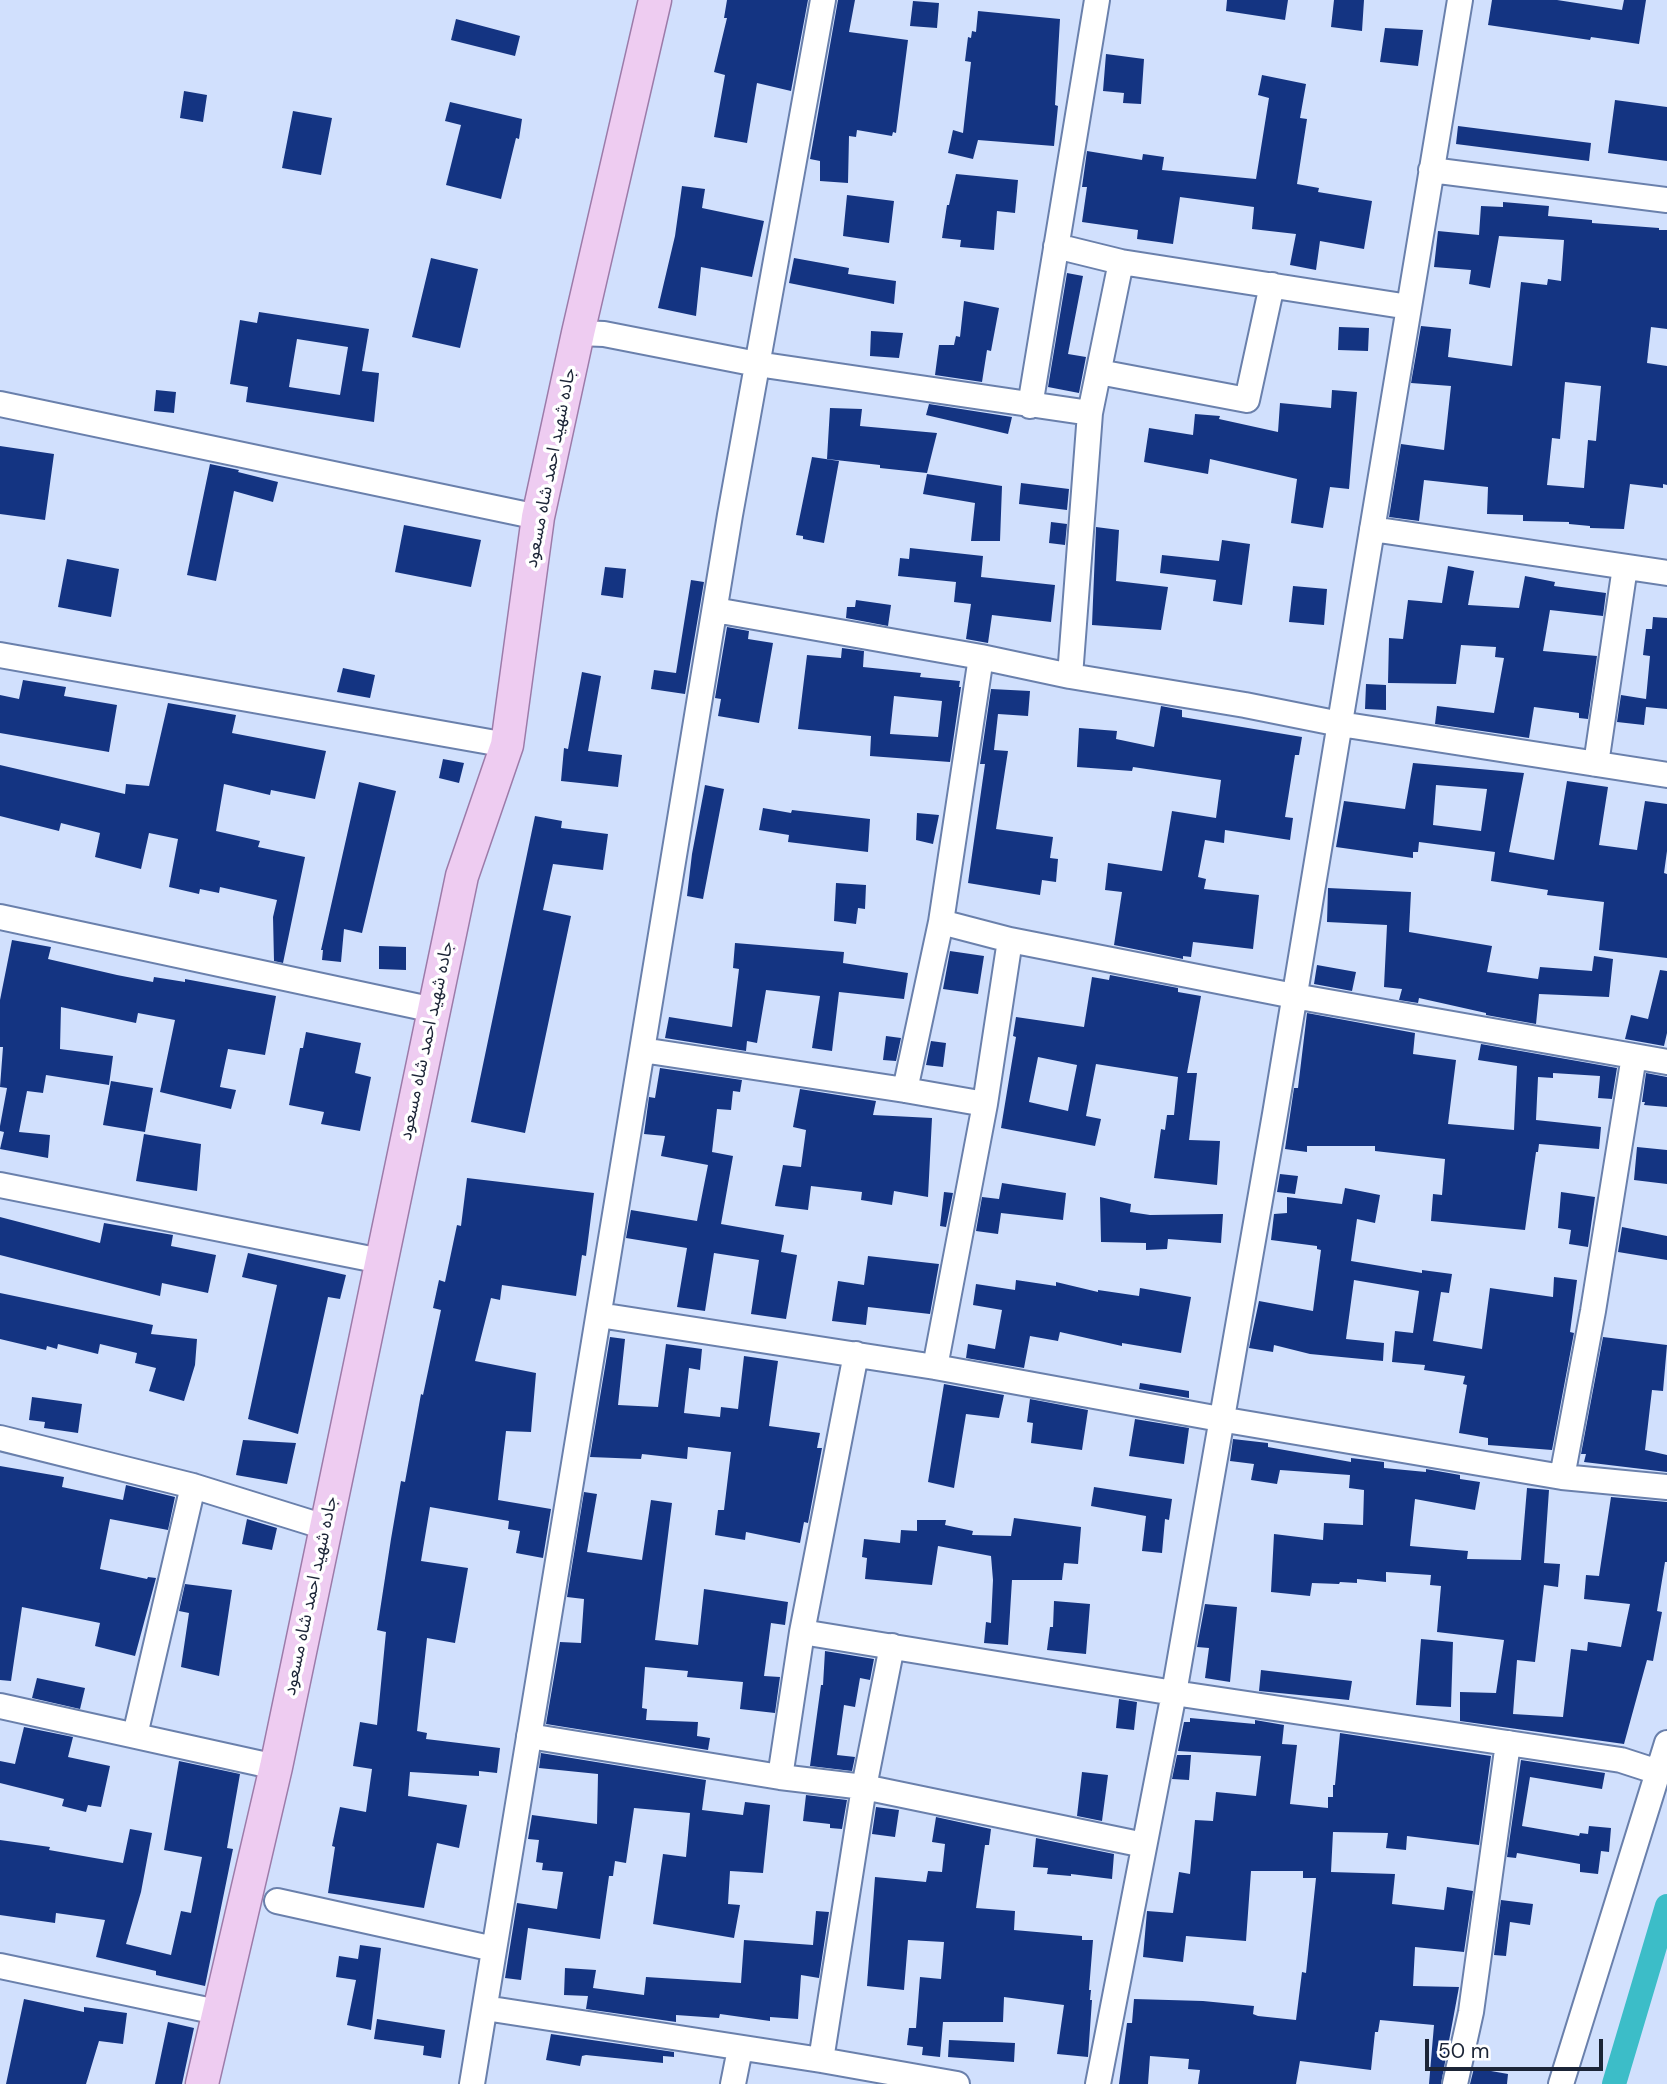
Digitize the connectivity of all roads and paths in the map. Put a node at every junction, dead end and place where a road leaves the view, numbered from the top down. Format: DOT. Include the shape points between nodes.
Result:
graph roads {
  1 [pos="655,0"];
  2 [pos="823,0"];
  3 [pos="1097,0"];
  4 [pos="1460,0"];
  5 [pos="1431,170"];
  6 [pos="1667,200"];
  7 [pos="1056,246"];
  8 [pos="1121,262"];
  9 [pos="1272,285"];
  10 [pos="1409,307"];
  11 [pos="578,333"];
  12 [pos="757,364"];
  13 [pos="1099,372"];
  14 [pos="0,404"];
  15 [pos="1030,405"];
  16 [pos="1090,413"];
  17 [pos="538,517"];
  18 [pos="1372,529"];
  19 [pos="1625,567"];
  20 [pos="1667,573"];
  21 [pos="715,610"];
  22 [pos="0,655"];
  23 [pos="981,657"];
  24 [pos="1070,676"];
  25 [pos="1340,724"];
  26 [pos="507,746"];
  27 [pos="1596,764"];
  28 [pos="1667,775"];
  29 [pos="0,917"];
  30 [pos="941,922"];
  31 [pos="1010,940"];
  32 [pos="1294,996"];
  33 [pos="434,1010"];
  34 [pos="642,1050"];
  35 [pos="1634,1056"];
  36 [pos="1667,1062"];
  37 [pos="905,1090"];
  38 [pos="985,1104"];
  39 [pos="0,1185"];
  40 [pos="381,1261"];
  41 [pos="599,1315"];
  42 [pos="856,1354"];
  43 [pos="935,1367"];
  44 [pos="1220,1419"];
  45 [pos="0,1438"];
  46 [pos="1562,1477"];
  47 [pos="194,1486"];
  48 [pos="1667,1487"];
  49 [pos="325,1527"];
  50 [pos="802,1632"];
  51 [pos="892,1646"];
  52 [pos="1174,1693"];
  53 [pos="0,1706"];
  54 [pos="135,1735"];
  55 [pos="529,1737"];
  56 [pos="1508,1743"];
  57 [pos="1667,1743"];
  58 [pos="276,1767"];
  59 [pos="1658,1772"];
  60 [pos="780,1777"];
  61 [pos="864,1787"];
  62 [pos="1144,1845"];
  63 [pos="277,1901"];
  64 [pos="494,1949"];
  65 [pos="0,1966"];
  66 [pos="485,2008"];
  67 [pos="217,2012"];
  68 [pos="740,2049"];
  69 [pos="821,2060"];
  70 [pos="202,2084"];
  71 [pos="472,2084"];
  72 [pos="733,2084"];
  73 [pos="957,2084"];
  74 [pos="1098,2084"];
  75 [pos="1455,2084"];
  76 [pos="1561,2084"];
  1 -- 11 [label="main road, جاده شهيد احمد شاه مسعود"];
  2 -- 12 [label="street"];
  3 -- 7 [label="street"];
  4 -- 5 [label="street"];
  5 -- 6 [label="street"];
  5 -- 10 [label="street"];
  7 -- 8 [label="street"];
  7 -- 15 [label="street"];
  8 -- 9 [label="street"];
  8 -- 13 [label="street"];
  9 -- 10 [label="street"];
  9 -- 13 [label="street" via="1247,400"];
  10 -- 18 [label="street"];
  11 -- 12 [label="street"];
  11 -- 17 [label="main road, جاده شهيد احمد شاه مسعود"];
  12 -- 15 [label="street"];
  12 -- 21 [label="street"];
  13 -- 16 [label="street"];
  14 -- 17 [label="street"];
  15 -- 16 [label="street"];
  16 -- 24 [label="street"];
  17 -- 26 [label="main road, جاده شهيد احمد شاه مسعود"];
  18 -- 19 [label="street"];
  18 -- 25 [label="street"];
  19 -- 20 [label="street"];
  19 -- 27 [label="street"];
  21 -- 23 [label="street"];
  21 -- 34 [label="street"];
  22 -- 26 [label="street"];
  23 -- 24 [label="street"];
  23 -- 30 [label="street"];
  24 -- 25 [label="street"];
  25 -- 27 [label="street"];
  25 -- 32 [label="street"];
  26 -- 33 [label="main road, جاده شهيد احمد شاه مسعود" via="462,876"];
  27 -- 28 [label="street"];
  29 -- 33 [label="street"];
  30 -- 31 [label="street"];
  30 -- 37 [label="street"];
  31 -- 32 [label="street"];
  31 -- 38 [label="street"];
  32 -- 35 [label="street"];
  32 -- 44 [label="street"];
  33 -- 40 [label="main road, جاده شهيد احمد شاه مسعود"];
  34 -- 37 [label="street"];
  34 -- 41 [label="street"];
  35 -- 36 [label="street"];
  35 -- 46 [label="street"];
  37 -- 38 [label="street"];
  38 -- 43 [label="street"];
  39 -- 40 [label="street"];
  40 -- 49 [label="main road, جاده شهيد احمد شاه مسعود"];
  41 -- 42 [label="street"];
  41 -- 55 [label="street"];
  42 -- 43 [label="street"];
  42 -- 50 [label="street"];
  43 -- 44 [label="street"];
  44 -- 46 [label="street"];
  44 -- 52 [label="street"];
  45 -- 47 [label="street"];
  46 -- 48 [label="street"];
  47 -- 49 [label="street"];
  47 -- 54 [label="street"];
  49 -- 58 [label="main road, جاده شهيد احمد شاه مسعود"];
  50 -- 51 [label="street"];
  50 -- 60 [label="street"];
  51 -- 52 [label="street"];
  51 -- 61 [label="street"];
  52 -- 56 [label="street"];
  52 -- 62 [label="street"];
  53 -- 54 [label="street"];
  54 -- 58 [label="street"];
  55 -- 60 [label="street"];
  55 -- 64 [label="street"];
  56 -- 59 [label="street" via="1621,1760"];
  56 -- 75 [label="street" via="1471,2012"];
  57 -- 59 [label="street"];
  58 -- 67 [label="main road, جاده شهيد احمد شاه مسعود"];
  59 -- 76 [label="street"];
  60 -- 61 [label="street"];
  61 -- 62 [label="street"];
  61 -- 69 [label="street"];
  62 -- 74 [label="street"];
  63 -- 64 [label="street"];
  64 -- 66 [label="street"];
  65 -- 67 [label="street"];
  66 -- 68 [label="street"];
  66 -- 71 [label="street"];
  67 -- 70 [label="main road, جاده شهيد احمد شاه مسعود"];
  68 -- 69 [label="street"];
  68 -- 72 [label="street"];
  69 -- 73 [label="street"];
}
